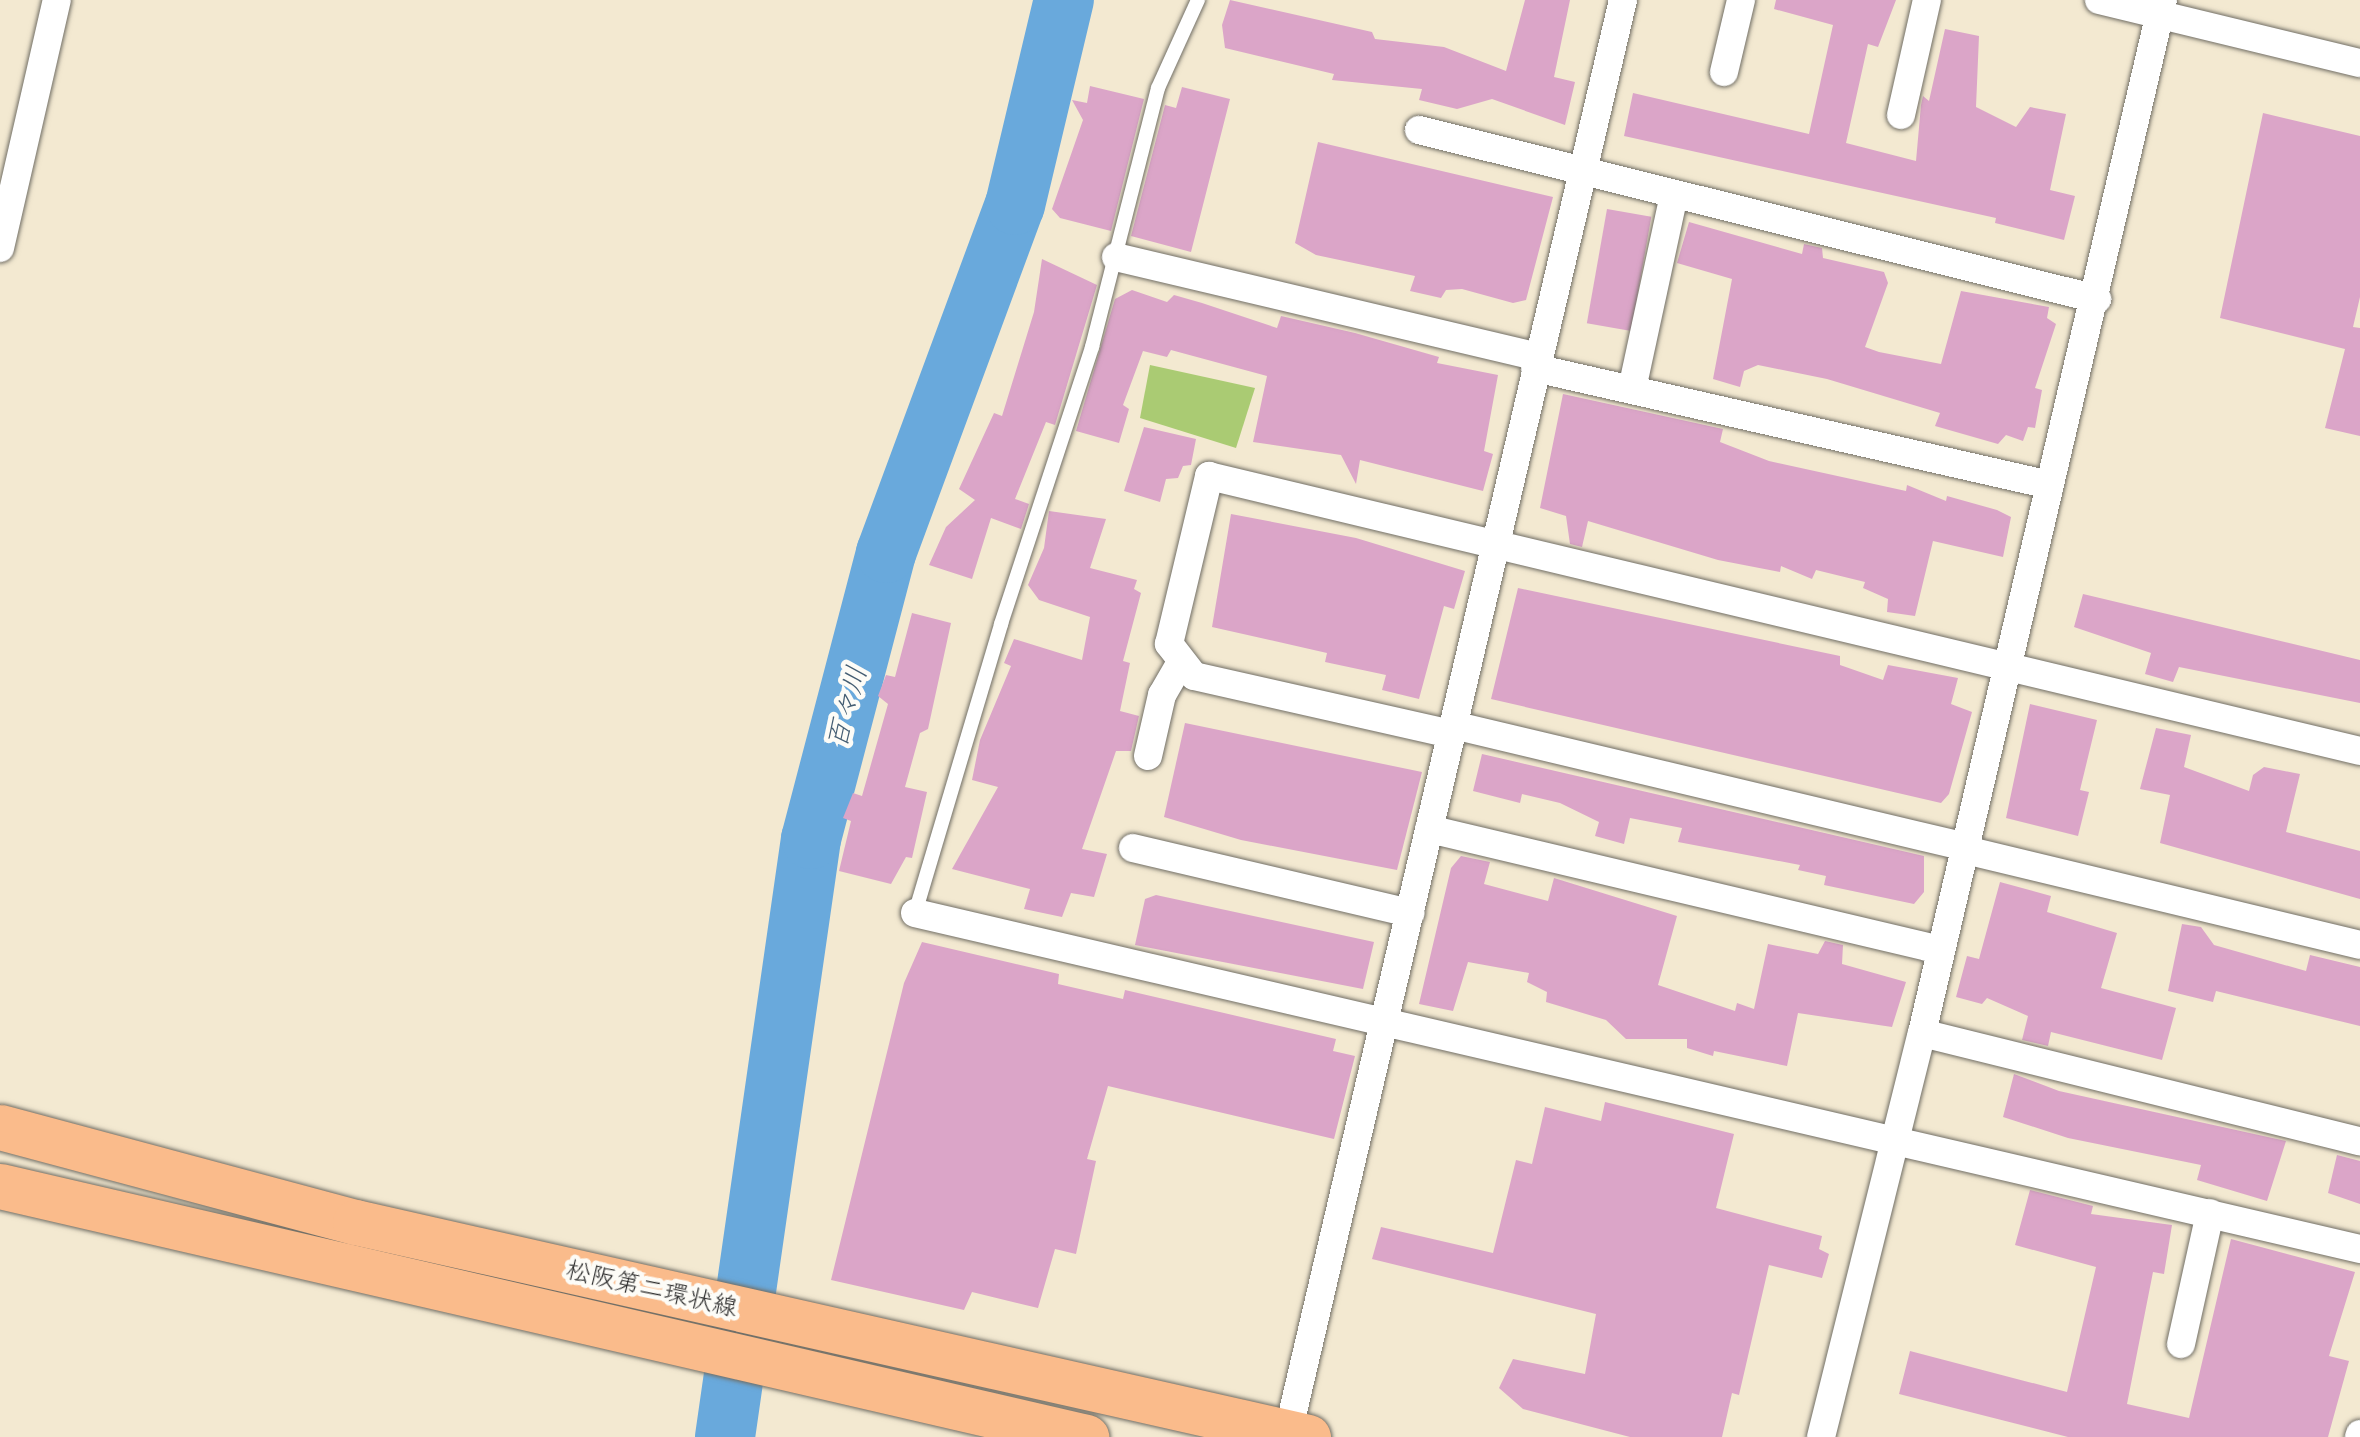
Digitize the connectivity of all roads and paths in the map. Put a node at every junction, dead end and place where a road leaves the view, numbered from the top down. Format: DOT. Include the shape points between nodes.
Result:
graph roads {
  1 [pos="57,0"];
  2 [pos="1198,0"];
  3 [pos="1624,0"];
  4 [pos="1740,0"];
  5 [pos="1928,0"];
  6 [pos="2099,0"];
  7 [pos="2162,7"];
  8 [pos="2360,63"];
  9 [pos="1724,72"];
  10 [pos="1901,116"];
  11 [pos="1419,130"];
  12 [pos="1582,174"];
  13 [pos="1674,196"];
  14 [pos="0,248"];
  15 [pos="1116,258"];
  16 [pos="2097,299"];
  17 [pos="1537,363"];
  18 [pos="1632,389"];
  19 [pos="2050,485"];
  20 [pos="1493,545"];
  21 [pos="1182,661"];
  22 [pos="2007,667"];
  23 [pos="1452,730"];
  24 [pos="2360,751"];
  25 [pos="1148,756"];
  26 [pos="1430,829"];
  27 [pos="1133,848"];
  28 [pos="1966,848"];
  29 [pos="916,913"];
  30 [pos="1411,913"];
  31 [pos="2360,945"];
  32 [pos="1940,950"];
  33 [pos="1386,1022"];
  34 [pos="1922,1033"];
  35 [pos="0,1128"];
  36 [pos="1894,1141"];
  37 [pos="2360,1141"];
  38 [pos="0,1186"];
  39 [pos="2210,1213"];
  40 [pos="2360,1249"];
  41 [pos="2182,1344"];
  42 [pos="1294,1435"];
  43 [pos="1086,1437"];
  44 [pos="1821,1437"];
  1 -- 14 [label="street"];
  2 -- 15 [label="lane" via="1158,88"];
  3 -- 12 [label="street"];
  4 -- 9 [label="street"];
  5 -- 10 [label="street"];
  6 -- 7 [label="street"];
  7 -- 8 [label="street"];
  7 -- 16 [label="street"];
  11 -- 12 [label="street" via="1554,159"];
  12 -- 13 [label="street"];
  12 -- 17 [label="street"];
  13 -- 16 [label="street"];
  13 -- 18 [label="street"];
  15 -- 17 [label="street"];
  15 -- 29 [label="lane"];
  16 -- 19 [label="street"];
  17 -- 18 [label="street"];
  17 -- 20 [label="street"];
  18 -- 19 [label="street"];
  19 -- 22 [label="street"];
  20 -- 21 [label="street" via="1208,476 1170,644"];
  20 -- 22 [label="street"];
  20 -- 23 [label="street"];
  21 -- 23 [label="street" via="1194,676"];
  21 -- 25 [label="street" via="1162,695"];
  22 -- 24 [label="street"];
  22 -- 28 [label="street"];
  23 -- 26 [label="street"];
  23 -- 28 [label="street"];
  26 -- 30 [label="street"];
  26 -- 32 [label="street"];
  27 -- 30 [label="street"];
  28 -- 31 [label="street"];
  28 -- 32 [label="street"];
  29 -- 33 [label="street"];
  30 -- 33 [label="street"];
  32 -- 34 [label="street"];
  33 -- 36 [label="street"];
  33 -- 42 [label="street"];
  34 -- 36 [label="street"];
  34 -- 37 [label="street"];
  35 -- 42 [label="main road, 松阪第二環状線" via="355,1222"];
  36 -- 39 [label="street"];
  36 -- 44 [label="street"];
  38 -- 43 [label="main road, 松阪第二環状線"];
  39 -- 40 [label="street"];
  39 -- 41 [label="street"];
}
